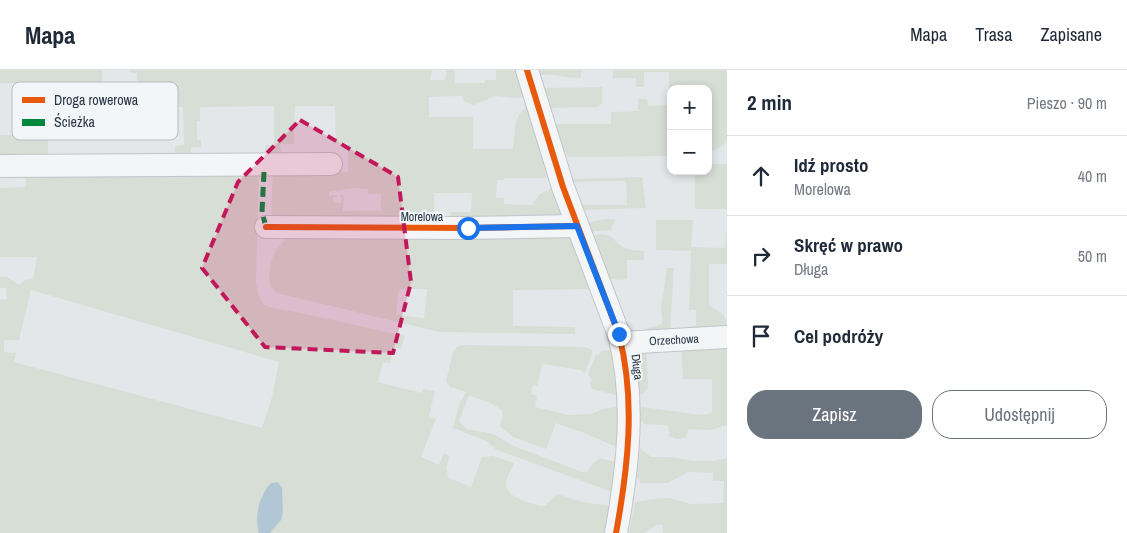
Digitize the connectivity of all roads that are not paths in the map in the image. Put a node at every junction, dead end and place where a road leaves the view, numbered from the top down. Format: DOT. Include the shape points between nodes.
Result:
graph roads {
  1 [pos="527,70"];
  2 [pos="331,164"];
  3 [pos="0,166"];
  4 [pos="577,226"];
  5 [pos="266,227"];
  6 [pos="727,337"];
  7 [pos="621,343"];
  8 [pos="616,533"];
  1 -- 4 [label="street, Długa"];
  2 -- 3 [label="street" via="264,168"];
  4 -- 5 [label="street, Morelowa"];
  4 -- 7 [label="street, Długa"];
  6 -- 7 [label="street, Orzechowa"];
  7 -- 8 [label="street, Długa" via="628,394 628,446"];
}
